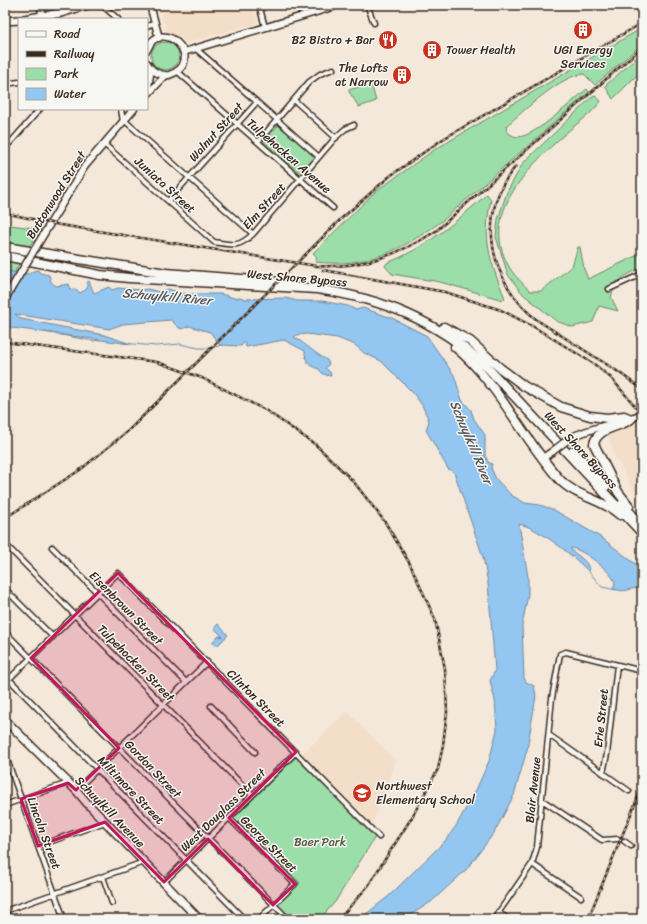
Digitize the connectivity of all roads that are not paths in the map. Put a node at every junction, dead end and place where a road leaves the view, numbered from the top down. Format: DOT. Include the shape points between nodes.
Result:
graph roads {
  1 [pos="41,5"];
  2 [pos="87,5"];
  3 [pos="102,5"];
  4 [pos="150,5"];
  5 [pos="259,5"];
  6 [pos="339,5"];
  7 [pos="367,5"];
  8 [pos="42,18"];
  9 [pos="117,18"];
  10 [pos="18,20"];
  11 [pos="5,21"];
  12 [pos="155,23"];
  13 [pos="374,24"];
  14 [pos="148,26"];
  15 [pos="265,27"];
  16 [pos="159,38"];
  17 [pos="148,46"];
  18 [pos="195,48"];
  19 [pos="184,52"];
  20 [pos="148,66"];
  21 [pos="333,69"];
  22 [pos="177,71"];
  23 [pos="165,76"];
  24 [pos="18,82"];
  25 [pos="5,84"];
  26 [pos="148,93"];
  27 [pos="294,100"];
  28 [pos="257,102"];
  29 [pos="39,110"];
  30 [pos="121,110"];
  31 [pos="133,110"];
  32 [pos="277,119"];
  33 [pos="123,121"];
  34 [pos="237,123"];
  35 [pos="354,125"];
  36 [pos="336,138"];
  37 [pos="258,142"];
  38 [pos="5,144"];
  39 [pos="104,144"];
  40 [pos="319,157"];
  41 [pos="189,178"];
  42 [pos="301,179"];
  43 [pos="168,201"];
  44 [pos="333,208"];
  45 [pos="253,234"];
  46 [pos="214,242"];
  47 [pos="5,247"];
  48 [pos="5,256"];
  49 [pos="642,274"];
  50 [pos="609,289"];
  51 [pos="5,299"];
  52 [pos="382,303"];
  53 [pos="444,327"];
  54 [pos="642,414"];
  55 [pos="631,419"];
  56 [pos="543,458"];
  57 [pos="642,520"];
  58 [pos="642,525"];
  59 [pos="642,533"];
  60 [pos="642,538"];
  61 [pos="5,544"];
  62 [pos="52,547"];
  63 [pos="5,589"];
  64 [pos="97,593"];
  65 [pos="75,615"];
  66 [pos="5,632"];
  67 [pos="53,637"];
  68 [pos="31,658"];
  69 [pos="207,662"];
  70 [pos="617,666"];
  71 [pos="642,671"];
  72 [pos="5,676"];
  73 [pos="9,680"];
  74 [pos="186,682"];
  75 [pos="5,684"];
  76 [pos="163,705"];
  77 [pos="211,706"];
  78 [pos="5,720"];
  79 [pos="549,735"];
  80 [pos="119,748"];
  81 [pos="255,752"];
  82 [pos="296,752"];
  83 [pos="5,754"];
  84 [pos="97,769"];
  85 [pos="603,773"];
  86 [pos="68,783"];
  87 [pos="76,790"];
  88 [pos="629,791"];
  89 [pos="252,796"];
  90 [pos="21,799"];
  91 [pos="542,800"];
  92 [pos="5,805"];
  93 [pos="229,818"];
  94 [pos="105,822"];
  95 [pos="379,837"];
  96 [pos="208,839"];
  97 [pos="618,839"];
  98 [pos="624,841"];
  99 [pos="38,846"];
  100 [pos="630,846"];
  101 [pos="186,861"];
  102 [pos="144,862"];
  103 [pos="532,864"];
  104 [pos="103,876"];
  105 [pos="164,882"];
  106 [pos="55,894"];
  107 [pos="582,897"];
  108 [pos="112,903"];
  109 [pos="273,905"];
  110 [pos="5,911"];
  111 [pos="498,912"];
  112 [pos="8,919"];
  113 [pos="64,919"];
  114 [pos="199,919"];
  115 [pos="244,919"];
  116 [pos="259,919"];
  117 [pos="288,919"];
  118 [pos="494,919"];
  119 [pos="508,919"];
  1 -- 8 [label="street"];
  2 -- 8 [label="main road"];
  3 -- 9 [label="street"];
  4 -- 12 [label="street"];
  5 -- 15 [label="street"];
  6 -- 15 [label="street"];
  7 -- 13 [label="street"];
  10 -- 11 [label="main road"];
  12 -- 14 [label="street"];
  12 -- 16 [label="street"];
  15 -- 18 [label="street"];
  16 -- 17 [label="street"];
  16 -- 19 [label="street" via="173,39 180,44"];
  18 -- 19 [label="street"];
  18 -- 28 [label="street, Walnut Street"];
  19 -- 22 [label="street" via="182,64"];
  20 -- 23 [label="street"];
  21 -- 27 [label="street" via="316,76"];
  22 -- 23 [label="street"];
  22 -- 34 [label="street, Tulpehocken Avenue"];
  23 -- 26 [label="street"];
  24 -- 25 [label="street"];
  27 -- 32 [label="street"];
  27 -- 36 [label="street"];
  28 -- 32 [label="street"];
  28 -- 34 [label="street, Walnut Street"];
  29 -- 38 [label="street" via="10,143"];
  30 -- 33 [label="street"];
  31 -- 33 [label="street, Buttonwood Street"];
  32 -- 37 [label="street"];
  32 -- 40 [label="street"];
  33 -- 39 [label="street, Buttonwood Street"];
  33 -- 41 [label="street"];
  34 -- 37 [label="street, Tulpehocken Avenue"];
  34 -- 41 [label="street, Walnut Street"];
  35 -- 36 [label="street, Elm Street"];
  36 -- 40 [label="street, Elm Street"];
  37 -- 42 [label="street, Tulpehocken Avenue"];
  39 -- 43 [label="street, Juniata Street"];
  39 -- 51 [label="street, Buttonwood Street, bridge" via="85,166"];
  40 -- 42 [label="street, Elm Street"];
  41 -- 43 [label="street, Walnut Street"];
  41 -- 45 [label="street"];
  42 -- 44 [label="street, Tulpehocken Avenue"];
  42 -- 45 [label="street, Elm Street"];
  43 -- 46 [label="street, Juniata Street"];
  45 -- 46 [label="street, Elm Street" via="238,245"];
  47 -- 53 [label="highway, West Shore Bypass" via="166,273 348,289 420,313"];
  48 -- 52 [label="highway, West Shore Bypass" via="100,275 317,289"];
  49 -- 50 [label="street"];
  52 -- 56 [label="highway" via="439,334 469,359"];
  52 -- 59 [label="highway, West Shore Bypass" via="436,328 473,354"];
  53 -- 55 [label="highway" via="470,341 524,386 561,407 590,416 624,416"];
  53 -- 58 [label="highway, West Shore Bypass" via="481,354 502,375"];
  54 -- 55 [label="street"];
  55 -- 56 [label="street, bridge" via="592,428 570,438"];
  55 -- 57 [label="highway" via="625,424 600,433 594,444 621,496"];
  56 -- 60 [label="highway" via="566,486 616,511"];
  61 -- 65 [label="street, Tulpehocken Street"];
  62 -- 64 [label="street, Eisenbrown Street"];
  63 -- 67 [label="street"];
  64 -- 65 [label="street"];
  64 -- 69 [label="street, Clinton Street" via="118,572"];
  64 -- 74 [label="street, Eisenbrown Street"];
  65 -- 67 [label="street"];
  65 -- 76 [label="street, Tulpehocken Street"];
  66 -- 68 [label="street, Gordon Street"];
  67 -- 68 [label="street"];
  68 -- 73 [label="street"];
  68 -- 80 [label="street, Gordon Street"];
  69 -- 74 [label="street"];
  69 -- 82 [label="street, Clinton Street"];
  70 -- 71 [label="street"];
  70 -- 79 [label="street, Blair Avenue" via="563,653 559,658"];
  70 -- 85 [label="street, Erie Street"];
  72 -- 73 [label="street, Miltimore Street"];
  73 -- 75 [label="street"];
  73 -- 84 [label="street, Miltimore Street"];
  74 -- 76 [label="street"];
  76 -- 80 [label="street"];
  76 -- 89 [label="street, Tulpehocken Street"];
  77 -- 81 [label="street"];
  78 -- 86 [label="main road, Schuylkill Avenue"];
  79 -- 85 [label="street"];
  79 -- 91 [label="street, Blair Avenue"];
  80 -- 84 [label="street"];
  80 -- 96 [label="street, Gordon Street"];
  82 -- 89 [label="street, West Douglass Street"];
  82 -- 95 [label="street, Clinton Street"];
  83 -- 90 [label="street, Lincoln Street"];
  84 -- 87 [label="street"];
  84 -- 101 [label="street, Miltimore Street"];
  85 -- 88 [label="street"];
  86 -- 87 [label="main road, Schuylkill Avenue"];
  86 -- 90 [label="street"];
  87 -- 94 [label="main road, Schuylkill Avenue"];
  89 -- 93 [label="street, West Douglass Street"];
  90 -- 92 [label="street"];
  90 -- 99 [label="street, Lincoln Street"];
  91 -- 97 [label="street" via="602,840"];
  91 -- 103 [label="street, Blair Avenue" via="537,847"];
  93 -- 96 [label="street, West Douglass Street"];
  93 -- 109 [label="street, George Street" via="295,884"];
  94 -- 99 [label="street"];
  94 -- 102 [label="main road, Schuylkill Avenue"];
  96 -- 101 [label="street, West Douglass Street"];
  96 -- 109 [label="street, Gordon Street"];
  98 -- 100 [label="street"];
  99 -- 106 [label="street, Lincoln Street"];
  101 -- 105 [label="street, West Douglass Street"];
  101 -- 115 [label="street, Miltimore Street"];
  102 -- 104 [label="street"];
  102 -- 105 [label="main road, Schuylkill Avenue"];
  103 -- 107 [label="street"];
  103 -- 111 [label="street, Blair Avenue"];
  104 -- 106 [label="street"];
  104 -- 108 [label="street"];
  105 -- 114 [label="main road, Schuylkill Avenue"];
  106 -- 110 [label="street"];
  106 -- 113 [label="street, Lincoln Street"];
  109 -- 116 [label="street"];
  109 -- 117 [label="street, Gordon Street"];
  110 -- 112 [label="street"];
  111 -- 118 [label="street, Blair Avenue"];
  111 -- 119 [label="street"];
}
